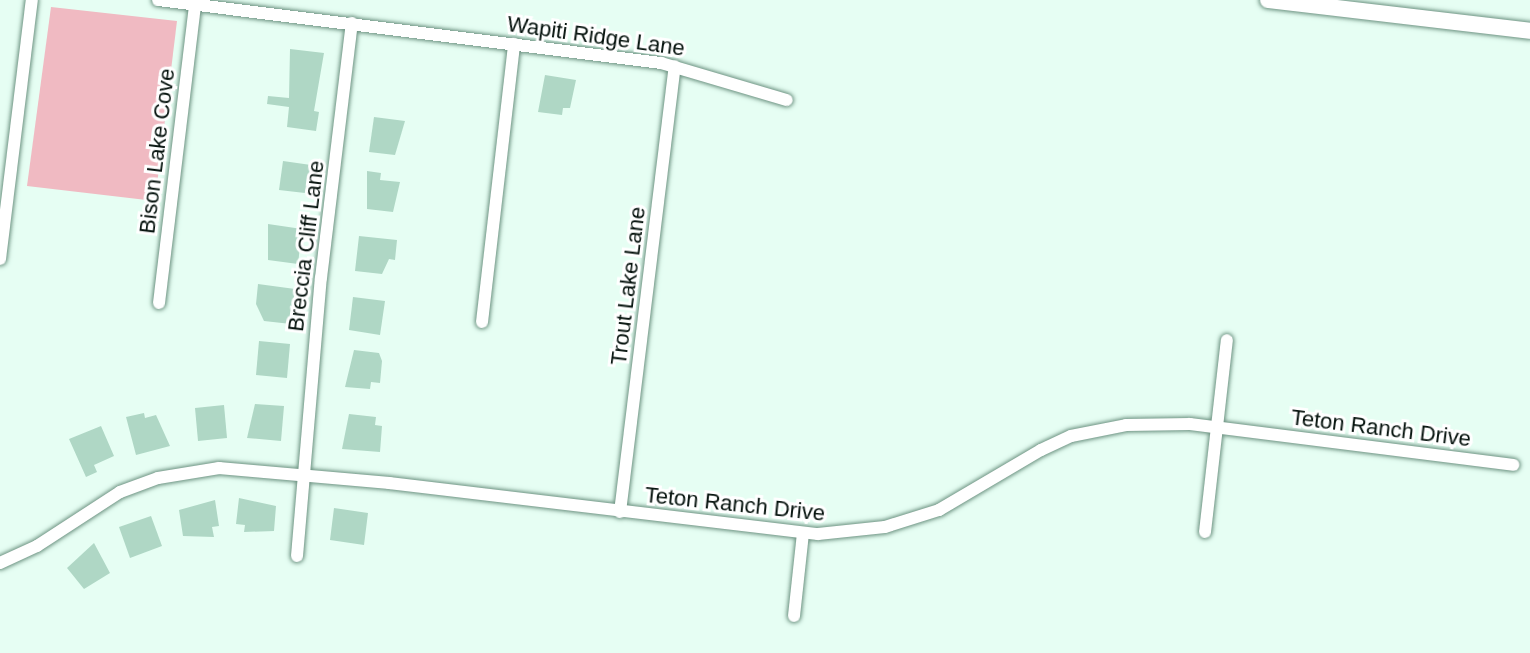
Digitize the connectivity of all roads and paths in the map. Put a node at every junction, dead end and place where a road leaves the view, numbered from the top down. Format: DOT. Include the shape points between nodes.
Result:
graph roads {
  1 [pos="32,0"];
  2 [pos="158,0"];
  3 [pos="1268,0"];
  4 [pos="195,4"];
  5 [pos="352,23"];
  6 [pos="1530,31"];
  7 [pos="514,44"];
  8 [pos="675,66"];
  9 [pos="787,100"];
  10 [pos="5,165"];
  11 [pos="0,259"];
  12 [pos="159,303"];
  13 [pos="482,322"];
  14 [pos="1227,340"];
  15 [pos="1217,427"];
  16 [pos="1513,465"];
  17 [pos="306,474"];
  18 [pos="620,512"];
  19 [pos="1205,532"];
  20 [pos="803,533"];
  21 [pos="297,556"];
  22 [pos="0,563"];
  23 [pos="794,616"];
  1 -- 10 [label="street"];
  2 -- 4 [label="street, Wapiti Ridge Lane"];
  3 -- 6 [label="street"];
  4 -- 5 [label="street, Wapiti Ridge Lane"];
  4 -- 12 [label="street, Bison Lake Cove"];
  5 -- 7 [label="street, Wapiti Ridge Lane"];
  5 -- 17 [label="street, Breccia Cliff Lane" via="321,278"];
  7 -- 8 [label="street, Wapiti Ridge Lane"];
  7 -- 13 [label="street"];
  8 -- 9 [label="street, Wapiti Ridge Lane"];
  8 -- 18 [label="street, Trout Lake Lane"];
  10 -- 11 [label="street"];
  14 -- 15 [label="street"];
  15 -- 16 [label="street, Teton Ranch Drive"];
  15 -- 19 [label="street"];
  15 -- 20 [label="street, Teton Ranch Drive" via="1150,422 1071,436 939,510 858,532"];
  17 -- 18 [label="street, Teton Ranch Drive"];
  17 -- 21 [label="street, Breccia Cliff Lane"];
  17 -- 22 [label="street, Teton Ranch Drive" via="219,468 158,478 103,499 37,546"];
  18 -- 20 [label="street, Teton Ranch Drive"];
  20 -- 23 [label="street"];
}
